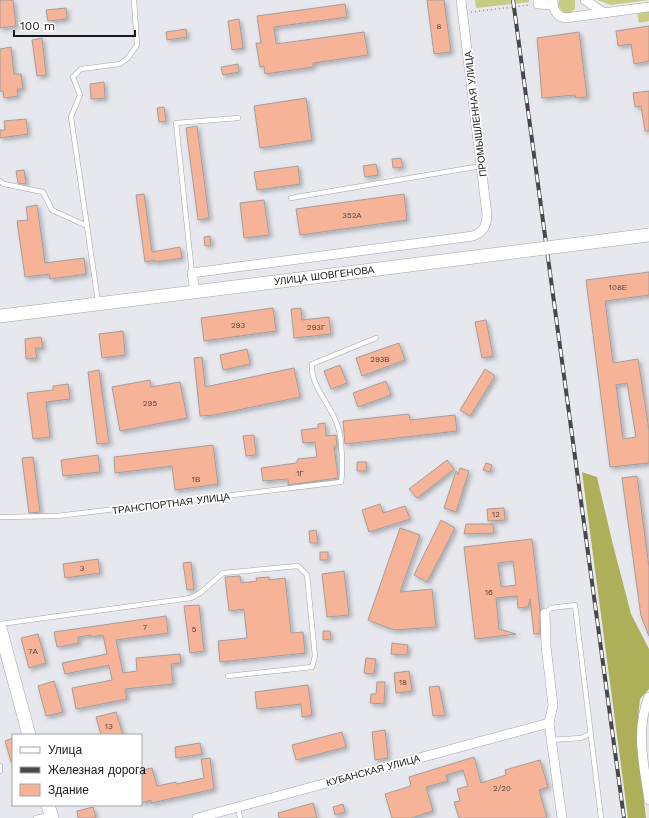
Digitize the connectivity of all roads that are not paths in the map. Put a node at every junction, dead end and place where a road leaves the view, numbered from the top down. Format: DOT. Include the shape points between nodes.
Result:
graph roads {
  1 [pos="134,0"];
  2 [pos="461,0"];
  3 [pos="585,0"];
  4 [pos="538,2"];
  5 [pos="553,3"];
  6 [pos="649,7"];
  7 [pos="604,13"];
  8 [pos="238,118"];
  9 [pos="481,166"];
  10 [pos="0,181"];
  11 [pos="291,198"];
  12 [pos="87,226"];
  13 [pos="649,235"];
  14 [pos="192,272"];
  15 [pos="195,291"];
  16 [pos="98,304"];
  17 [pos="0,316"];
  18 [pos="376,338"];
  19 [pos="0,517"];
  20 [pos="545,613"];
  21 [pos="0,630"];
  22 [pos="228,676"];
  23 [pos="649,697"];
  24 [pos="549,723"];
  25 [pos="29,734"];
  26 [pos="590,734"];
  27 [pos="551,740"];
  28 [pos="643,752"];
  29 [pos="0,766"];
  30 [pos="649,768"];
  31 [pos="0,771"];
  32 [pos="649,800"];
  33 [pos="238,807"];
  34 [pos="50,812"];
  35 [pos="36,818"];
  36 [pos="196,818"];
  37 [pos="240,818"];
  38 [pos="562,818"];
  39 [pos="601,818"];
  1 -- 12 [label="lane" via="137,45 128,58 120,64 81,69 73,77 80,95 71,117"];
  2 -- 9 [label="street, ПРОМЫШЛЕННАЯ УЛИЦА"];
  3 -- 7 [label="street"];
  4 -- 5 [label="street"];
  5 -- 7 [label="street" via="554,11 559,17"];
  6 -- 7 [label="street"];
  8 -- 14 [label="lane" via="176,123"];
  9 -- 11 [label="lane"];
  9 -- 14 [label="street, ПРОМЫШЛЕННАЯ УЛИЦА" via="487,215 486,228 473,236"];
  10 -- 12 [label="lane" via="43,192 52,210"];
  12 -- 16 [label="lane"];
  13 -- 15 [label="street, УЛИЦА ШОВГЕНОВА, bridge"];
  14 -- 15 [label="street"];
  15 -- 16 [label="street, УЛИЦА ШОВГЕНОВА"];
  16 -- 17 [label="street, УЛИЦА ШОВГЕНОВА"];
  18 -- 19 [label="lane, ТРАНСПОРТНАЯ УЛИЦА" via="312,364 311,375 339,428 343,468 341,482 57,516"];
  20 -- 24 [label="street" via="553,705"];
  20 -- 26 [label="lane" via="551,608 575,604"];
  21 -- 22 [label="lane" via="192,598 223,573 298,566 307,575 315,656 312,667"];
  21 -- 25 [label="street" via="6,660"];
  23 -- 28 [label="street" via="642,724"];
  24 -- 27 [label="street"];
  24 -- 33 [label="street, КУБАНСКАЯ УЛИЦА"];
  26 -- 27 [label="lane" via="581,738"];
  26 -- 39 [label="lane"];
  27 -- 38 [label="street"];
  28 -- 30 [label="lane"];
  28 -- 32 [label="street"];
  29 -- 31 [label="lane"];
  33 -- 36 [label="street, КУБАНСКАЯ УЛИЦА"];
  33 -- 37 [label="lane"];
  34 -- 35 [label="lane"];
}
